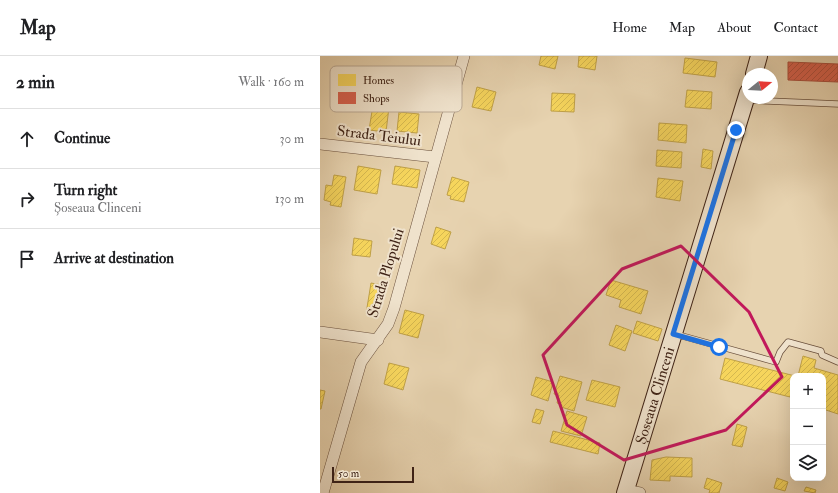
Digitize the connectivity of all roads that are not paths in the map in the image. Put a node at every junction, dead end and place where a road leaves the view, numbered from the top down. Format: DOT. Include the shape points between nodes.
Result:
graph roads {
  1 [pos="464,56"];
  2 [pos="759,56"];
  3 [pos="461,66"];
  4 [pos="756,68"];
  5 [pos="778,99"];
  6 [pos="745,104"];
  7 [pos="838,104"];
  8 [pos="448,112"];
  9 [pos="320,144"];
  10 [pos="435,157"];
  11 [pos="320,332"];
  12 [pos="673,334"];
  13 [pos="378,340"];
  14 [pos="838,362"];
  15 [pos="630,492"];
  16 [pos="323,493"];
  1 -- 3 [label="street, Strada Plopului"];
  2 -- 4 [label="main road"];
  5 -- 7 [label="lane"];
  6 -- 12 [label="main road, Șoseaua Clinceni"];
  8 -- 10 [label="street, Strada Plopului"];
  9 -- 10 [label="street, Strada Teiului"];
  10 -- 13 [label="street, Strada Plopului" via="394,308"];
  11 -- 13 [label="street"];
  12 -- 14 [label="lane" via="776,362 788,342 821,351 822,355"];
  12 -- 15 [label="main road, Șoseaua Clinceni"];
  13 -- 16 [label="street, Strada Plopului" via="361,362"];
}
